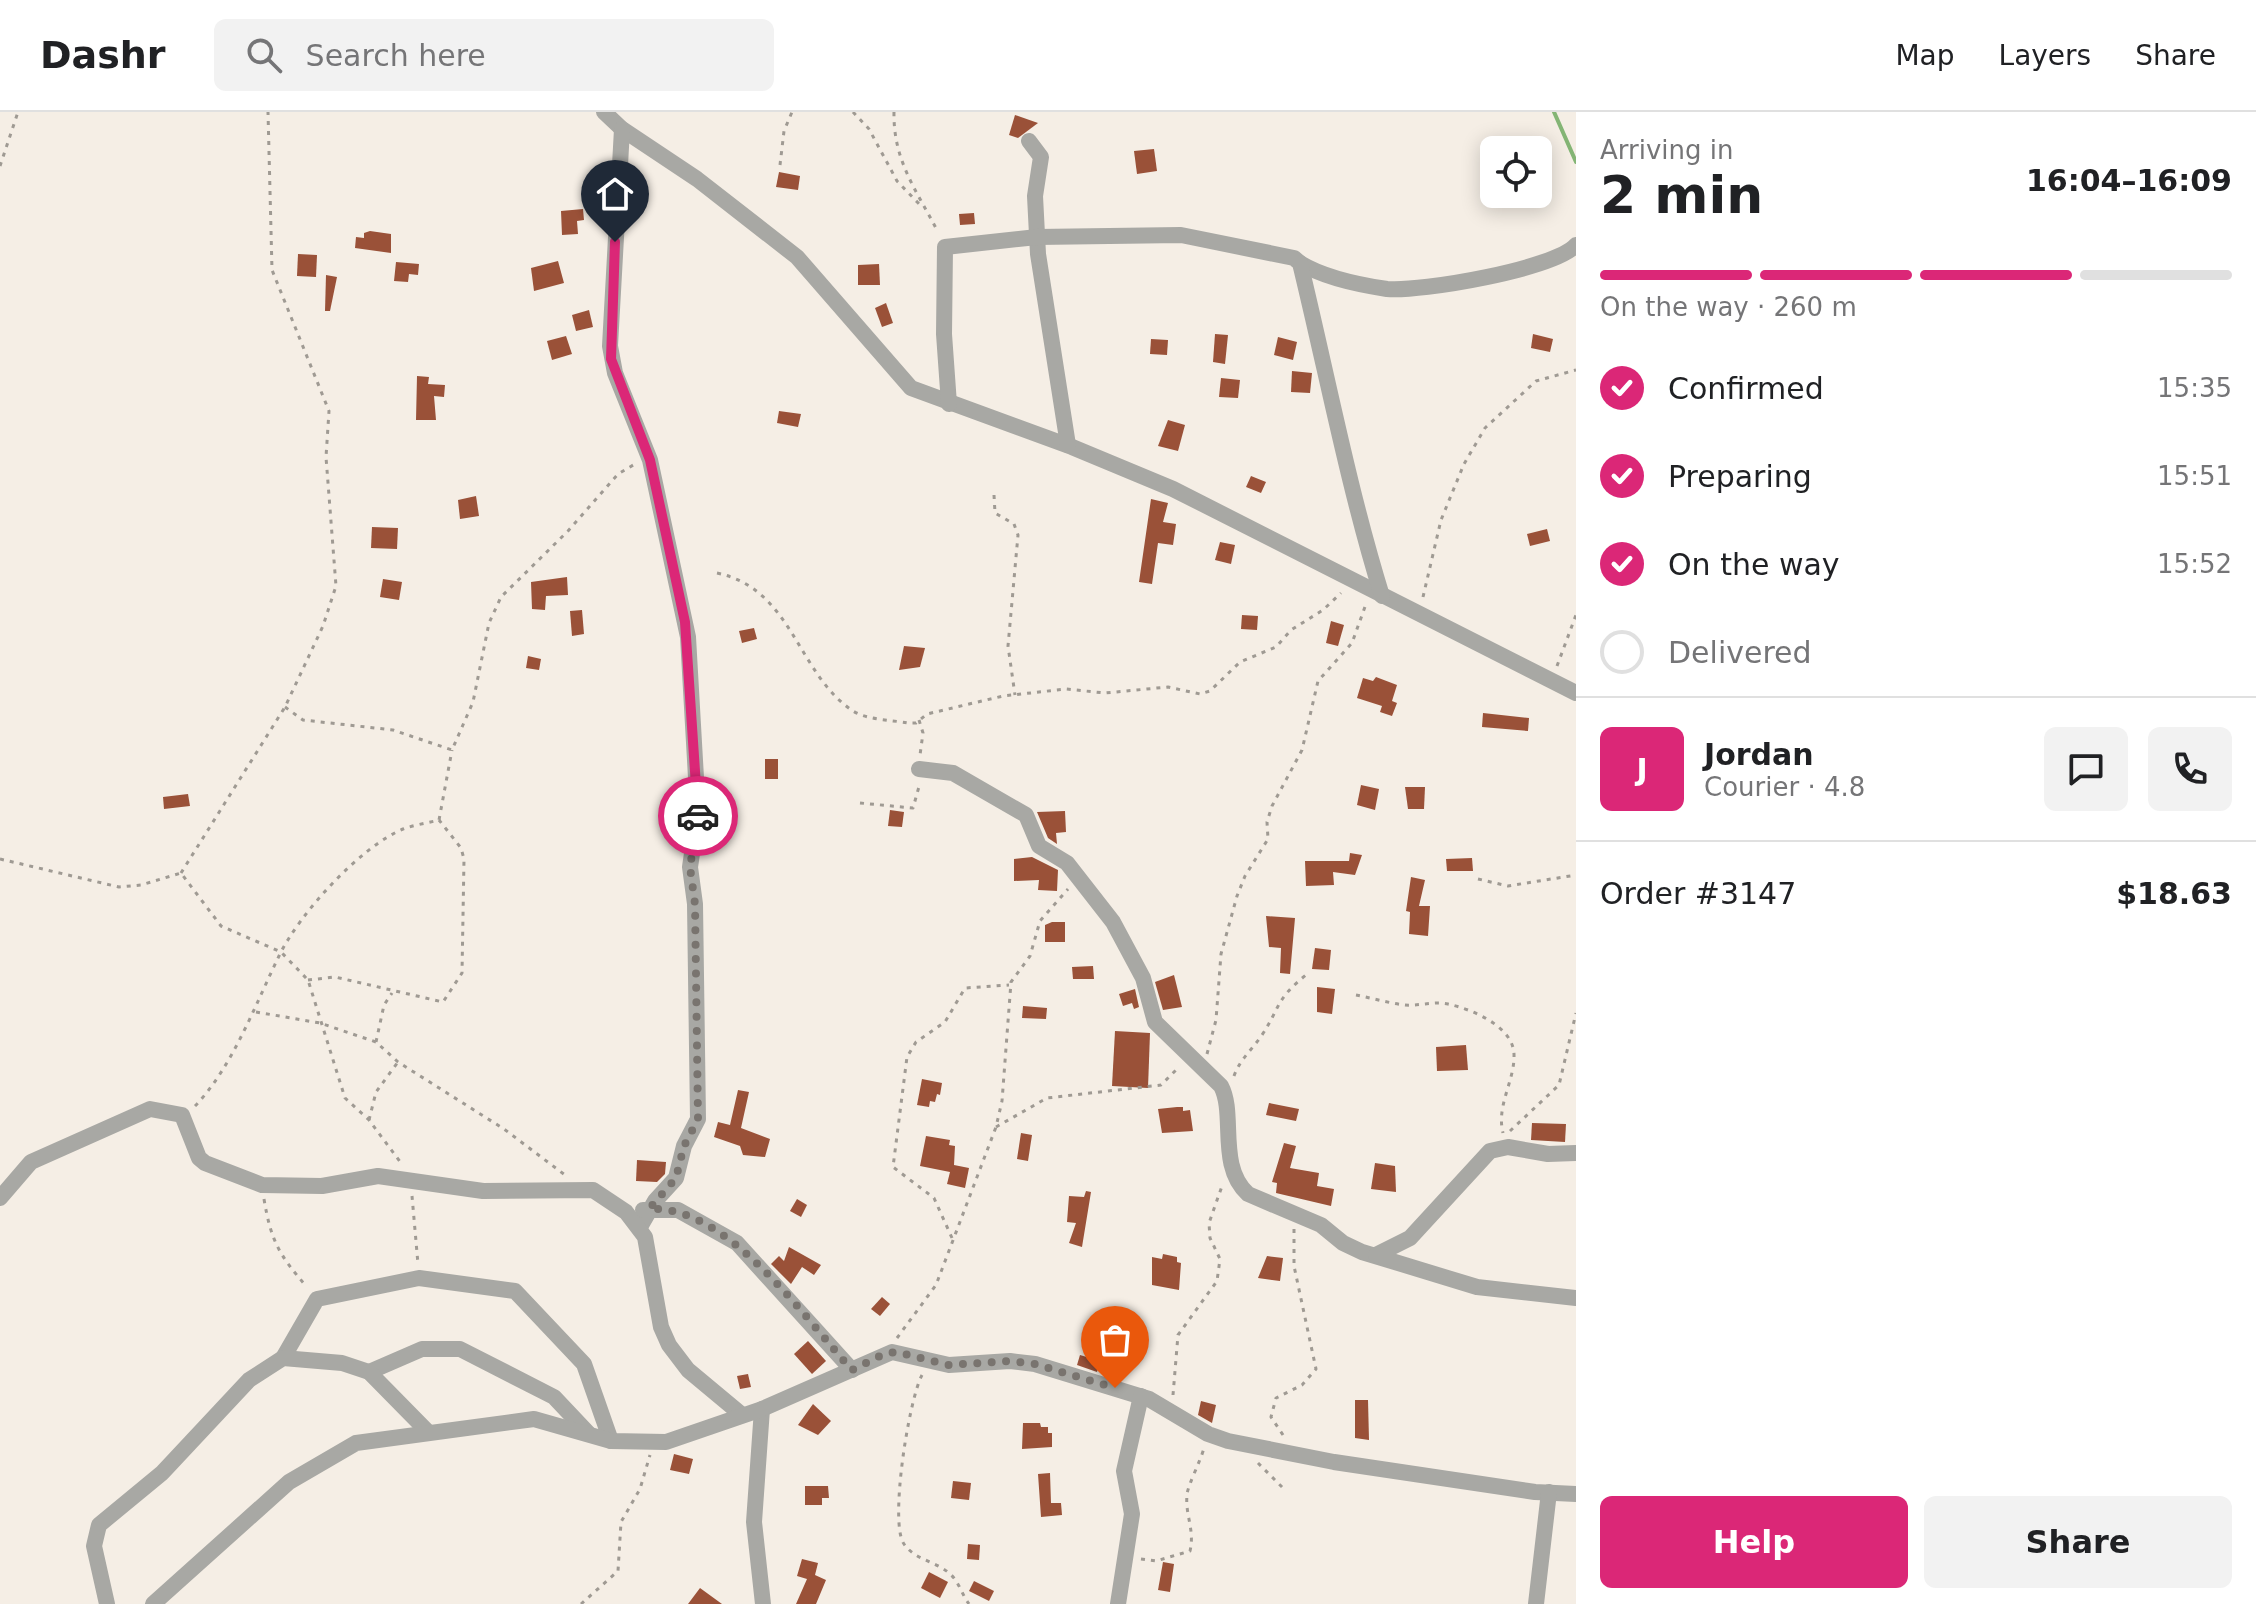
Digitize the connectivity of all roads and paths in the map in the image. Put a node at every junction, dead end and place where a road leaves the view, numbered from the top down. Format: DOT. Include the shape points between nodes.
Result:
graph roads {
  1 [pos="18,112"];
  2 [pos="268,112"];
  3 [pos="604,112"];
  4 [pos="792,112"];
  5 [pos="853,112"];
  6 [pos="894,112"];
  7 [pos="622,129"];
  8 [pos="1029,141"];
  9 [pos="780,165"];
  10 [pos="0,166"];
  11 [pos="927,212"];
  12 [pos="1037,237"];
  13 [pos="1576,245"];
  14 [pos="945,247"];
  15 [pos="1300,263"];
  16 [pos="1576,370"];
  17 [pos="949,404"];
  18 [pos="1068,445"];
  19 [pos="650,460"];
  20 [pos="994,495"];
  21 [pos="717,573"];
  22 [pos="1356,579"];
  23 [pos="1376,592"];
  24 [pos="1418,615"];
  25 [pos="1576,615"];
  26 [pos="1552,681"];
  27 [pos="1576,693"];
  28 [pos="1015,695"];
  29 [pos="285,707"];
  30 [pos="452,750"];
  31 [pos="919,769"];
  32 [pos="439,820"];
  33 [pos="0,859"];
  34 [pos="181,873"];
  35 [pos="1576,875"];
  36 [pos="1079,877"];
  37 [pos="1478,879"];
  38 [pos="281,952"];
  39 [pos="1306,975"];
  40 [pos="308,980"];
  41 [pos="1011,985"];
  42 [pos="393,993"];
  43 [pos="1356,995"];
  44 [pos="256,1012"];
  45 [pos="1576,1013"];
  46 [pos="320,1023"];
  47 [pos="376,1042"];
  48 [pos="1189,1055"];
  49 [pos="398,1062"];
  50 [pos="1202,1067"];
  51 [pos="1226,1099"];
  52 [pos="182,1115"];
  53 [pos="369,1120"];
  54 [pos="996,1127"];
  55 [pos="1576,1153"];
  56 [pos="409,1182"];
  57 [pos="262,1185"];
  58 [pos="1222,1186"];
  59 [pos="580,1187"];
  60 [pos="0,1198"];
  61 [pos="649,1209"];
  62 [pos="626,1212"];
  63 [pos="1294,1214"];
  64 [pos="640,1227"];
  65 [pos="952,1238"];
  66 [pos="1376,1255"];
  67 [pos="419,1278"];
  68 [pos="1576,1298"];
  69 [pos="317,1299"];
  70 [pos="884,1354"];
  71 [pos="283,1358"];
  72 [pos="937,1363"];
  73 [pos="852,1370"];
  74 [pos="369,1372"];
  75 [pos="1141,1396"];
  76 [pos="762,1409"];
  77 [pos="1172,1411"];
  78 [pos="742,1415"];
  79 [pos="428,1432"];
  80 [pos="1208,1434"];
  81 [pos="1284,1436"];
  82 [pos="592,1437"];
  83 [pos="611,1441"];
  84 [pos="652,1443"];
  85 [pos="1249,1457"];
  86 [pos="1286,1491"];
  87 [pos="1549,1492"];
  88 [pos="1576,1494"];
  89 [pos="1126,1556"];
  90 [pos="107,1604"];
  91 [pos="153,1604"];
  92 [pos="581,1604"];
  93 [pos="763,1604"];
  94 [pos="969,1604"];
  95 [pos="1118,1604"];
  96 [pos="1536,1604"];
  1 -- 10 [label="path"];
  2 -- 29 [label="path" via="272,270 329,411 326,457 336,586"];
  3 -- 7 [label="street"];
  4 -- 9 [label="path"];
  5 -- 11 [label="path" via="869,129 897,181"];
  6 -- 11 [label="path" via="901,166"];
  7 -- 17 [label="street" via="797,257 904,382"];
  7 -- 19 [label="street" via="611,359"];
  8 -- 12 [label="street" via="1041,157 1035,196"];
  11 -- 14 [label="path"];
  12 -- 14 [label="street"];
  12 -- 15 [label="street" via="1201,236"];
  12 -- 18 [label="street"];
  13 -- 15 [label="street" via="1563,255 1501,274 1416,288 1385,288"];
  14 -- 17 [label="street"];
  15 -- 23 [label="street"];
  16 -- 24 [label="path" via="1525,388 1485,428 1441,520"];
  17 -- 18 [label="street"];
  18 -- 22 [label="street" via="1173,489"];
  19 -- 30 [label="path" via="618,474 501,597 489,623 473,702"];
  19 -- 61 [label="street" via="688,637 698,813 690,873 698,1113 676,1178"];
  20 -- 28 [label="path" via="995,513 1014,524 1018,535 1008,646"];
  21 -- 28 [label="path" via="773,603 820,675 855,713 916,723 927,714"];
  22 -- 23 [label="street"];
  22 -- 28 [label="path" via="1276,647 1246,658 1210,691 1066,689"];
  23 -- 24 [label="street"];
  23 -- 50 [label="path" via="1352,643 1318,681 1302,750 1272,806 1268,839 1237,896 1221,954 1213,1040"];
  24 -- 26 [label="street"];
  25 -- 26 [label="path"];
  26 -- 27 [label="street"];
  29 -- 30 [label="path" via="303,720 393,730"];
  29 -- 34 [label="path"];
  30 -- 32 [label="path"];
  31 -- 36 [label="street" via="953,773 1022,812 1039,846"];
  32 -- 38 [label="path" via="393,835 353,865"];
  32 -- 42 [label="path" via="464,859 462,973 439,1003"];
  33 -- 34 [label="path" via="119,887"];
  34 -- 38 [label="path" via="221,926"];
  35 -- 37 [label="path" via="1508,886"];
  36 -- 41 [label="path" via="1040,921 1030,956"];
  36 -- 48 [label="street" via="1120,933 1143,978 1155,1022"];
  38 -- 40 [label="path"];
  38 -- 44 [label="path"];
  39 -- 51 [label="path" via="1279,999 1261,1036 1243,1056"];
  40 -- 42 [label="path" via="335,977"];
  40 -- 46 [label="path"];
  41 -- 54 [label="path"];
  41 -- 65 [label="path" via="965,988 945,1022 916,1042 907,1057 893,1167 934,1198"];
  42 -- 47 [label="path" via="384,1005"];
  43 -- 45 [label="path" via="1409,1005 1447,1003 1481,1016 1503,1032 1514,1057 1501,1110 1504,1135 1559,1085"];
  44 -- 46 [label="path"];
  44 -- 52 [label="path" via="201,1100"];
  46 -- 47 [label="path"];
  46 -- 53 [label="path" via="345,1098"];
  47 -- 49 [label="path"];
  48 -- 50 [label="street"];
  48 -- 54 [label="path" via="1161,1085 1047,1098"];
  49 -- 53 [label="path" via="376,1092"];
  49 -- 59 [label="path" via="504,1129"];
  50 -- 51 [label="street"];
  51 -- 63 [label="street" via="1227,1145 1240,1185 1248,1194"];
  52 -- 57 [label="street" via="199,1158"];
  52 -- 60 [label="street" via="150,1109 31,1162"];
  53 -- 56 [label="path" via="397,1155"];
  54 -- 65 [label="path"];
  55 -- 66 [label="street" via="1495,1148 1410,1238"];
  56 -- 57 [label="street" via="378,1176 322,1186"];
  56 -- 59 [label="street" via="483,1191"];
  56 -- 67 [label="path"];
  57 -- 69 [label="path" via="278,1254"];
  58 -- 77 [label="path" via="1209,1223 1220,1259 1217,1281 1178,1335"];
  59 -- 62 [label="street"];
  61 -- 62 [label="street"];
  61 -- 64 [label="street"];
  61 -- 73 [label="street" via="678,1210 737,1243"];
  62 -- 64 [label="street"];
  63 -- 66 [label="street" via="1321,1225 1353,1249"];
  63 -- 81 [label="path" via="1294,1266 1317,1361 1310,1379 1276,1398 1271,1417"];
  64 -- 78 [label="street" via="669,1345 688,1370"];
  65 -- 70 [label="path" via="923,1308"];
  66 -- 68 [label="street" via="1477,1287"];
  67 -- 69 [label="street"];
  67 -- 83 [label="street" via="503,1287 521,1294 584,1364"];
  69 -- 71 [label="street"];
  70 -- 72 [label="street"];
  70 -- 73 [label="street"];
  71 -- 74 [label="street" via="342,1363"];
  71 -- 90 [label="street" via="249,1380 162,1473 99,1525 94,1546"];
  72 -- 75 [label="street" via="1035,1364"];
  72 -- 94 [label="path" via="922,1375 915,1390 898,1528 915,1556 950,1574"];
  73 -- 76 [label="street"];
  74 -- 79 [label="street"];
  74 -- 82 [label="street" via="422,1349 460,1349 554,1397"];
  75 -- 77 [label="street"];
  75 -- 89 [label="street" via="1123,1478 1132,1514"];
  76 -- 78 [label="street"];
  76 -- 93 [label="street" via="754,1522"];
  77 -- 80 [label="street"];
  78 -- 84 [label="street"];
  79 -- 82 [label="street" via="534,1419"];
  79 -- 91 [label="street" via="341,1449 289,1482"];
  80 -- 87 [label="street" via="1334,1462"];
  80 -- 89 [label="path" via="1199,1471 1187,1491 1194,1536 1188,1555 1156,1561"];
  82 -- 83 [label="street"];
  83 -- 84 [label="street"];
  84 -- 92 [label="path" via="644,1480 621,1522 618,1571"];
  85 -- 86 [label="path"];
  87 -- 88 [label="street"];
  87 -- 96 [label="street"];
  89 -- 95 [label="street"];
}
